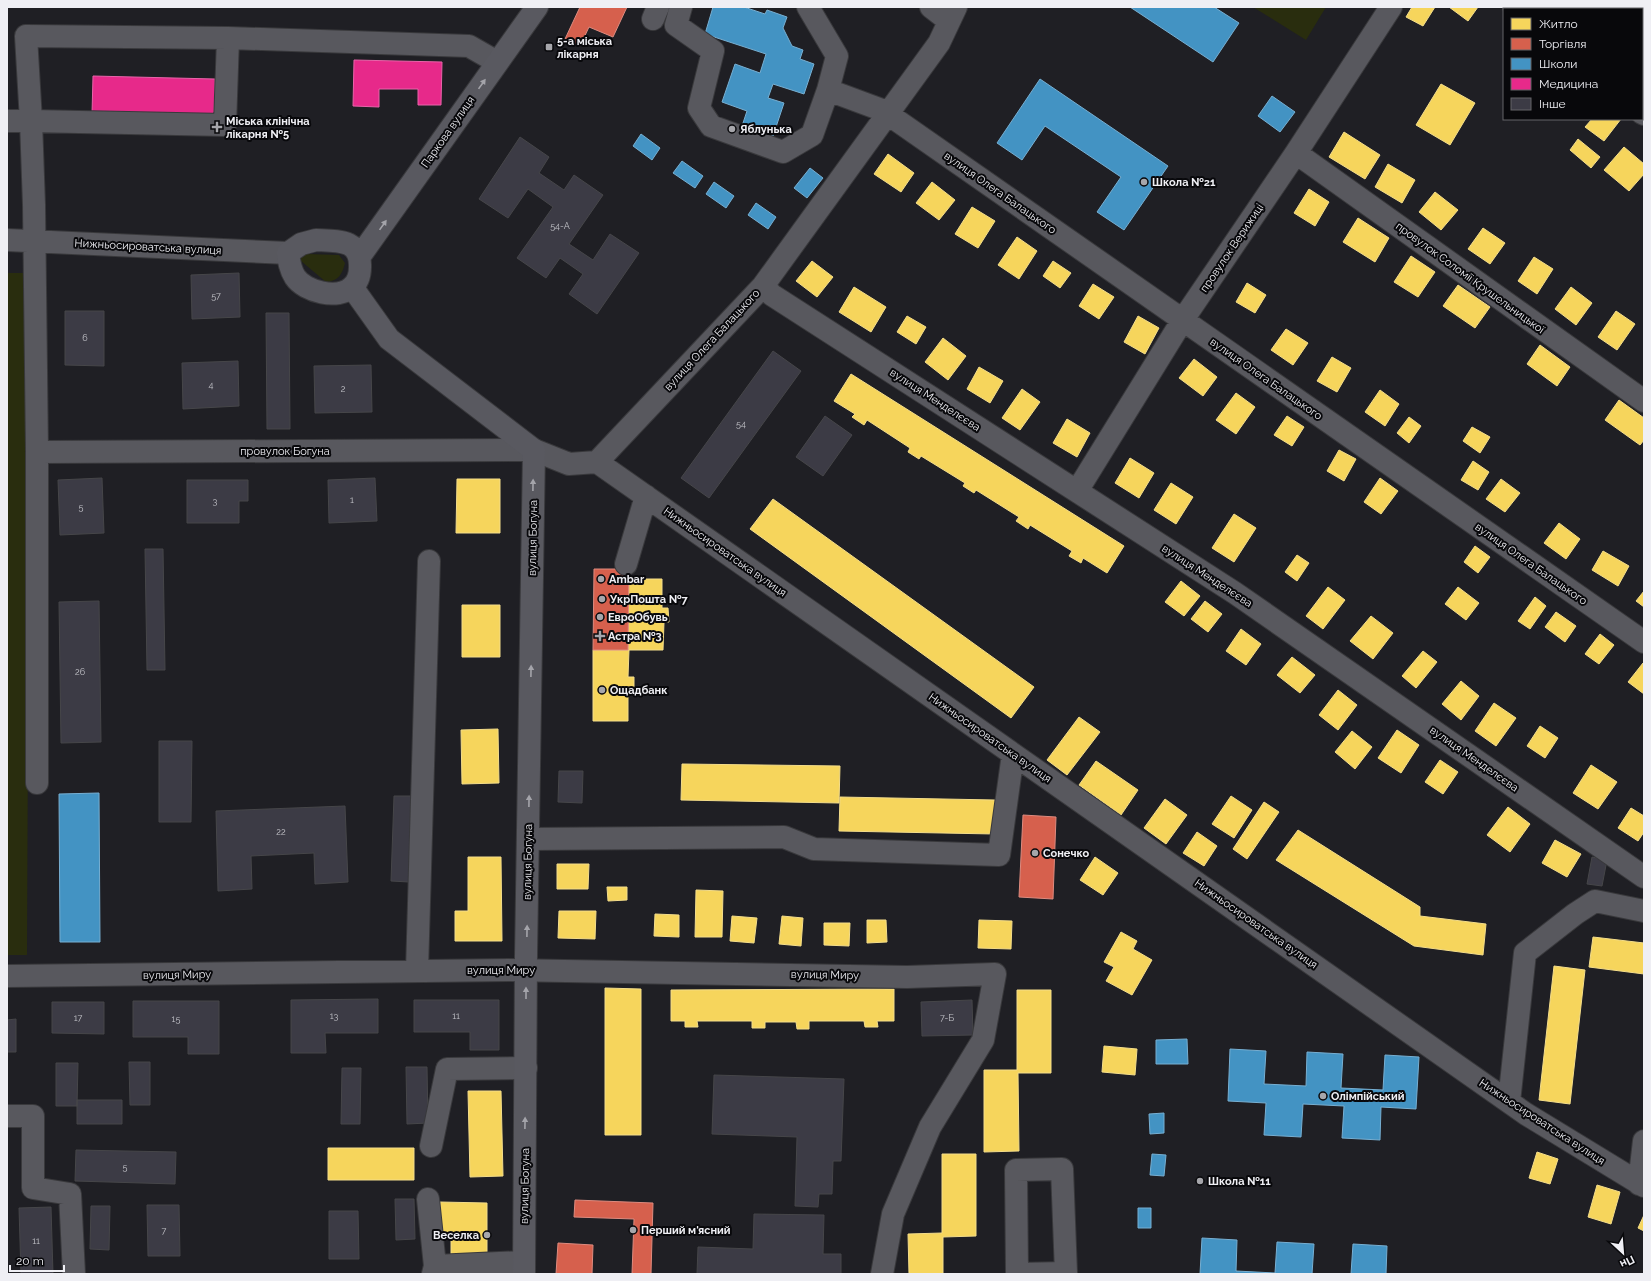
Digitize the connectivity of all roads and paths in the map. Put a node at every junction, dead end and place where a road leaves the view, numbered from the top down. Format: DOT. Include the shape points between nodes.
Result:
graph roads {
  1 [pos="537,7"];
  2 [pos="681,7"];
  3 [pos="808,7"];
  4 [pos="931,7"];
  5 [pos="1391,7"];
  6 [pos="952,14"];
  7 [pos="228,38"];
  8 [pos="498,62"];
  9 [pos="828,90"];
  10 [pos="888,114"];
  11 [pos="7,121"];
  12 [pos="31,121"];
  13 [pos="1296,153"];
  14 [pos="7,240"];
  15 [pos="33,241"];
  16 [pos="288,253"];
  17 [pos="360,256"];
  18 [pos="763,286"];
  19 [pos="352,287"];
  20 [pos="1182,321"];
  21 [pos="1644,402"];
  22 [pos="534,450"];
  23 [pos="37,452"];
  24 [pos="598,462"];
  25 [pos="1077,491"];
  26 [pos="646,496"];
  27 [pos="428,561"];
  28 [pos="626,564"];
  29 [pos="1644,642"];
  30 [pos="1013,754"];
  31 [pos="37,783"];
  32 [pos="528,839"];
  33 [pos="1644,877"];
  34 [pos="1644,911"];
  35 [pos="526,970"];
  36 [pos="417,971"];
  37 [pos="7,976"];
  38 [pos="526,1068"];
  39 [pos="1509,1102"];
  40 [pos="7,1116"];
  41 [pos="1644,1141"];
  42 [pos="431,1146"];
  43 [pos="1641,1185"];
  44 [pos="428,1199"];
  45 [pos="524,1268"];
  46 [pos="434,1270"];
  47 [pos="74,1274"];
  48 [pos="882,1274"];
  49 [pos="1066,1274"];
  1 -- 8 [label="main road, Паркова вулиця"];
  2 -- 9 [label="street" via="676,25 713,50 699,108 711,126 783,152 812,135"];
  3 -- 9 [label="street" via="837,56"];
  4 -- 6 [label="street"];
  5 -- 13 [label="street, провулок Верижиці"];
  6 -- 10 [label="street, вулиця Олега Балацького" via="938,43"];
  7 -- 8 [label="street" via="469,46"];
  7 -- 12 [label="street" via="225,125"];
  7 -- 12 [label="street" via="26,36"];
  17 -- 8 [label="main road, Паркова вулиця, one-way"];
  9 -- 10 [label="street"];
  10 -- 18 [label="street, вулиця Олега Балацького"];
  10 -- 20 [label="street, вулиця Олега Балацького"];
  11 -- 12 [label="street"];
  12 -- 15 [label="street"];
  13 -- 20 [label="street, провулок Верижиці"];
  13 -- 21 [label="street, провулок Соломії Крушельницької"];
  14 -- 15 [label="street, Нижньосироватська вулиця"];
  15 -- 16 [label="street, Нижньосироватська вулиця"];
  15 -- 23 [label="street"];
  16 -- 17 [label="main road" via="302,244 316,240 340,241 353,247"];
  16 -- 19 [label="main road" via="289,266 295,278 306,287 335,294"];
  17 -- 19 [label="main road" via="360,275"];
  18 -- 24 [label="street, вулиця Олега Балацького"];
  18 -- 25 [label="street, вулиця Менделєєва" via="772,295"];
  19 -- 22 [label="main road" via="389,339"];
  20 -- 25 [label="street, провулок Верижиці"];
  20 -- 29 [label="street, вулиця Олега Балацького"];
  22 -- 23 [label="street, провулок Богуна"];
  22 -- 24 [label="street" via="569,464"];
  32 -- 22 [label="main road, вулиця Богуна, one-way"];
  23 -- 31 [label="street"];
  24 -- 26 [label="street, Нижньосироватська вулиця"];
  25 -- 33 [label="street, вулиця Менделєєва" via="1235,593"];
  26 -- 28 [label="street"];
  26 -- 30 [label="street, Нижньосироватська вулиця"];
  27 -- 36 [label="street"];
  30 -- 32 [label="street" via="999,855 814,849 784,837"];
  30 -- 39 [label="street, Нижньосироватська вулиця"];
  35 -- 32 [label="main road, вулиця Богуна, one-way"];
  34 -- 39 [label="street" via="1595,901 1525,953"];
  35 -- 36 [label="street, вулиця Миру"];
  38 -- 35 [label="main road, вулиця Богуна, one-way"];
  35 -- 48 [label="street, вулиця Миру" via="907,977 994,974 983,1040 930,1128 893,1214"];
  36 -- 37 [label="street, вулиця Миру"];
  38 -- 42 [label="street" via="447,1069"];
  45 -- 38 [label="main road, вулиця Богуна, one-way"];
  39 -- 43 [label="street, Нижньосироватська вулиця"];
  40 -- 47 [label="street" via="32,1116 33,1188 70,1194"];
  41 -- 43 [label="street"];
  44 -- 46 [label="street"];
  45 -- 46 [label="street"];
  49 -- 49 [label="street" via="1017,1274 1016,1170 1062,1169"];
}
